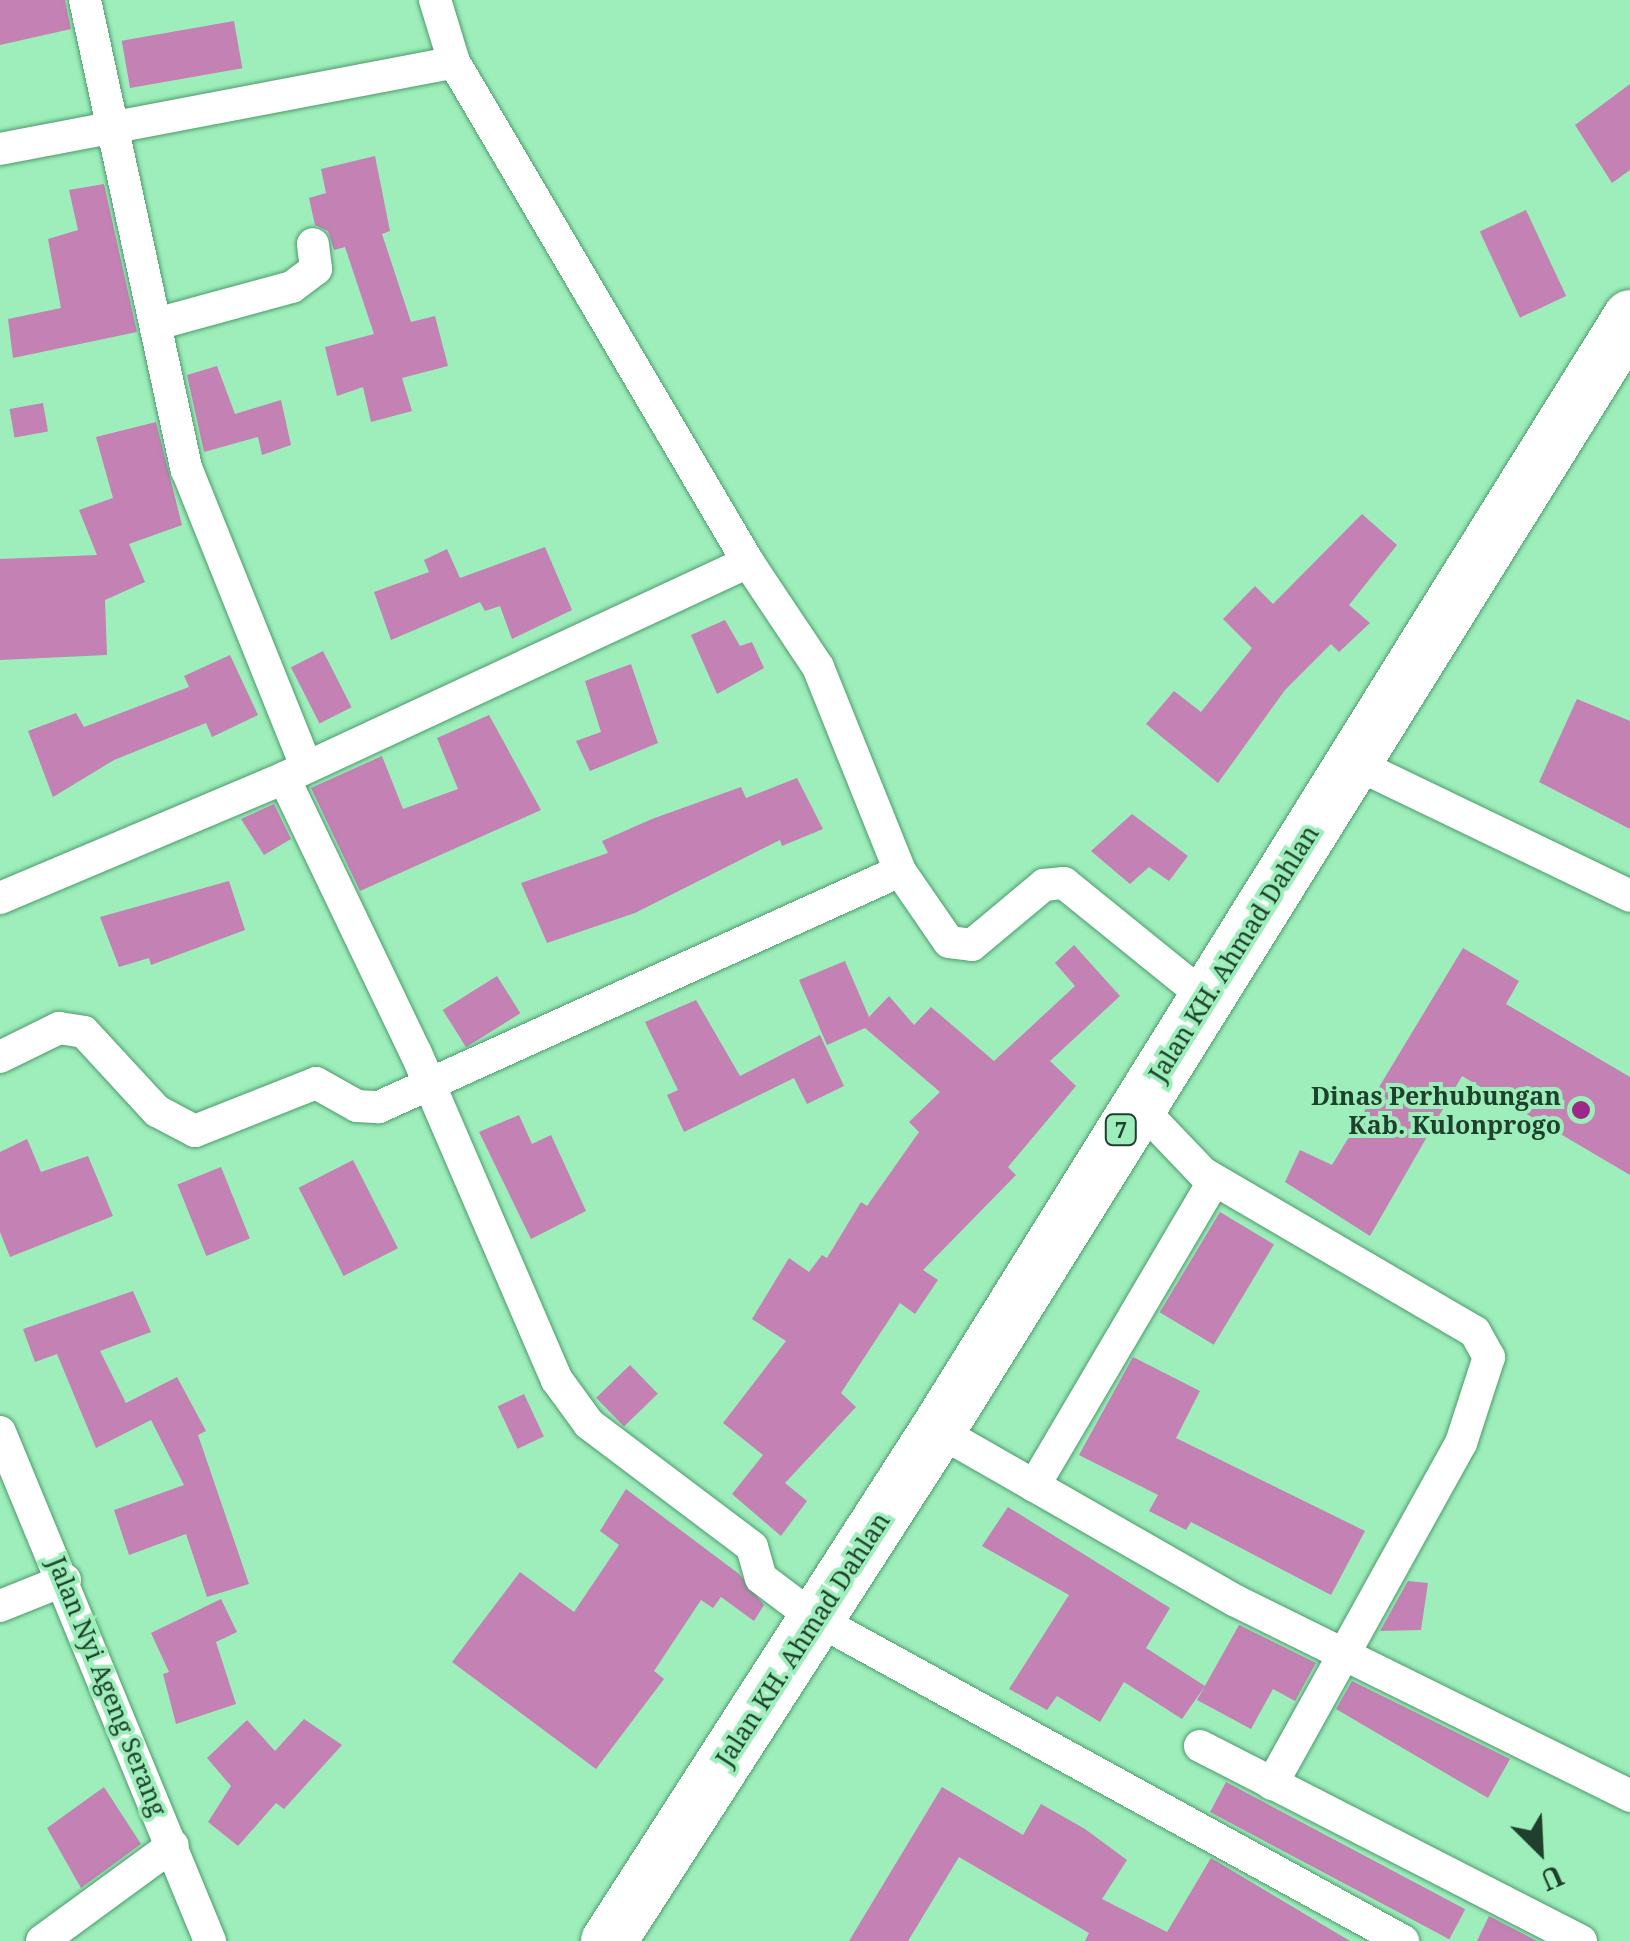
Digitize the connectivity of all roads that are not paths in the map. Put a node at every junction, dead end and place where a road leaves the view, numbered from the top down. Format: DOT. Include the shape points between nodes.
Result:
graph roads {
  1 [pos="84,0"];
  2 [pos="435,0"];
  3 [pos="454,62"];
  4 [pos="116,129"];
  5 [pos="0,149"];
  6 [pos="313,244"];
  7 [pos="1630,317"];
  8 [pos="160,322"];
  9 [pos="748,562"];
  10 [pos="1354,763"];
  11 [pos="295,772"];
  12 [pos="900,870"];
  13 [pos="1630,896"];
  14 [pos="0,898"];
  15 [pos="1205,997"];
  16 [pos="0,1057"];
  17 [pos="430,1088"];
  18 [pos="1137,1104"];
  19 [pos="1214,1180"];
  20 [pos="937,1430"];
  21 [pos="0,1432"];
  22 [pos="1034,1486"];
  23 [pos="65,1580"];
  24 [pos="0,1606"];
  25 [pos="814,1618"];
  26 [pos="1346,1654"];
  27 [pos="1200,1746"];
  28 [pos="1272,1784"];
  29 [pos="1630,1796"];
  30 [pos="173,1845"];
  31 [pos="42,1941"];
  32 [pos="210,1941"];
  33 [pos="608,1941"];
  34 [pos="1403,1941"];
  35 [pos="1580,1941"];
  1 -- 4 [label="street"];
  2 -- 3 [label="street"];
  3 -- 4 [label="street"];
  3 -- 9 [label="street"];
  4 -- 5 [label="street"];
  4 -- 8 [label="street"];
  6 -- 8 [label="street" via="316,269 292,287"];
  7 -- 10 [label="highway, Jalan KH. Ahmad Dahlan / 7"];
  8 -- 11 [label="street" via="187,470"];
  9 -- 11 [label="street"];
  9 -- 12 [label="street" via="818,667"];
  10 -- 13 [label="street"];
  10 -- 15 [label="highway, Jalan KH. Ahmad Dahlan / 7"];
  11 -- 14 [label="street"];
  11 -- 17 [label="street"];
  12 -- 15 [label="street" via="959,947 972,944 1044,884 1064,883"];
  12 -- 17 [label="street"];
  15 -- 18 [label="highway, Jalan KH. Ahmad Dahlan / 7"];
  16 -- 17 [label="street" via="59,1028 84,1032 157,1111 195,1131 316,1083 368,1107"];
  17 -- 25 [label="street" via="570,1403 588,1424 752,1547 761,1578"];
  18 -- 19 [label="street"];
  18 -- 20 [label="highway, Jalan KH. Ahmad Dahlan / 7"];
  19 -- 22 [label="street"];
  19 -- 26 [label="street" via="1475,1332 1488,1356 1461,1443"];
  20 -- 22 [label="street"];
  20 -- 25 [label="highway, Jalan KH. Ahmad Dahlan / 7"];
  21 -- 23 [label="street, Jalan Nyi Ageng Serang"];
  22 -- 26 [label="street" via="1236,1602"];
  23 -- 24 [label="street"];
  23 -- 30 [label="street, Jalan Nyi Ageng Serang"];
  25 -- 33 [label="highway, Jalan KH. Ahmad Dahlan / 7"];
  25 -- 34 [label="street"];
  26 -- 28 [label="street"];
  26 -- 29 [label="street"];
  27 -- 28 [label="street"];
  28 -- 35 [label="street"];
  30 -- 31 [label="street"];
  30 -- 32 [label="street, Jalan Nyi Ageng Serang"];
}
